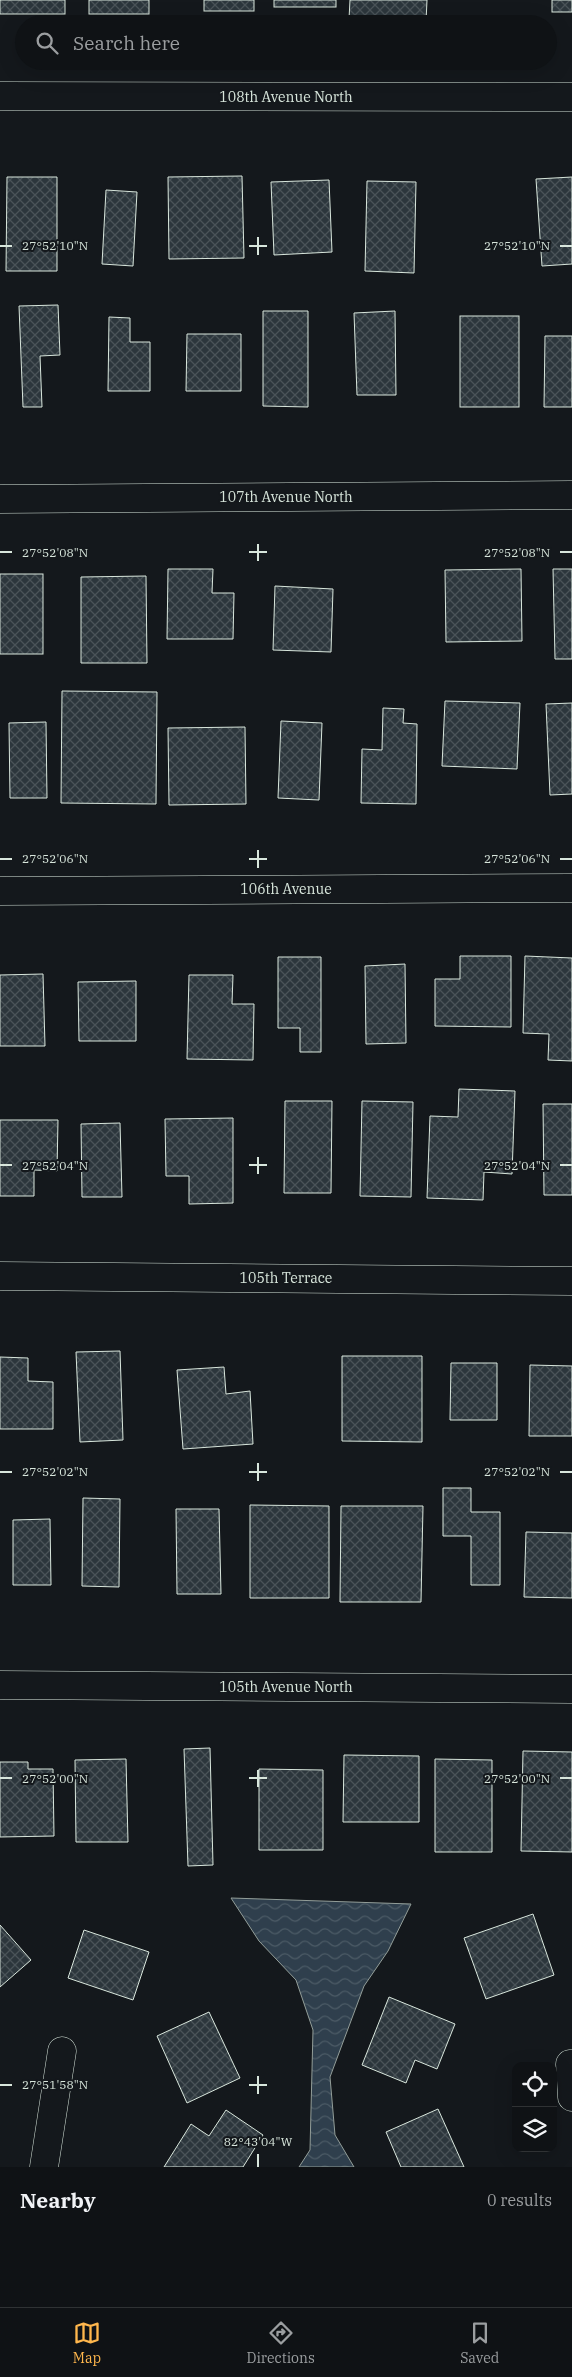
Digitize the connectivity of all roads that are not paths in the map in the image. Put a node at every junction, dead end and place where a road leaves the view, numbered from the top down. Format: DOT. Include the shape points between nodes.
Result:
graph roads {
  1 [pos="0,96"];
  2 [pos="572,98"];
  3 [pos="572,495"];
  4 [pos="0,498"];
  5 [pos="572,888"];
  6 [pos="0,891"];
  7 [pos="0,1276"];
  8 [pos="572,1280"];
  9 [pos="0,1685"];
  10 [pos="572,1689"];
  11 [pos="62,2051"];
  12 [pos="570,2064"];
  13 [pos="572,2097"];
  14 [pos="44,2167"];
  1 -- 2 [label="street, 108th Avenue North"];
  3 -- 4 [label="street, 107th Avenue North"];
  5 -- 6 [label="street, 106th Avenue"];
  7 -- 8 [label="street, 105th Terrace"];
  9 -- 10 [label="street, 105th Avenue North"];
  11 -- 14 [label="street"];
  12 -- 13 [label="street"];
}
